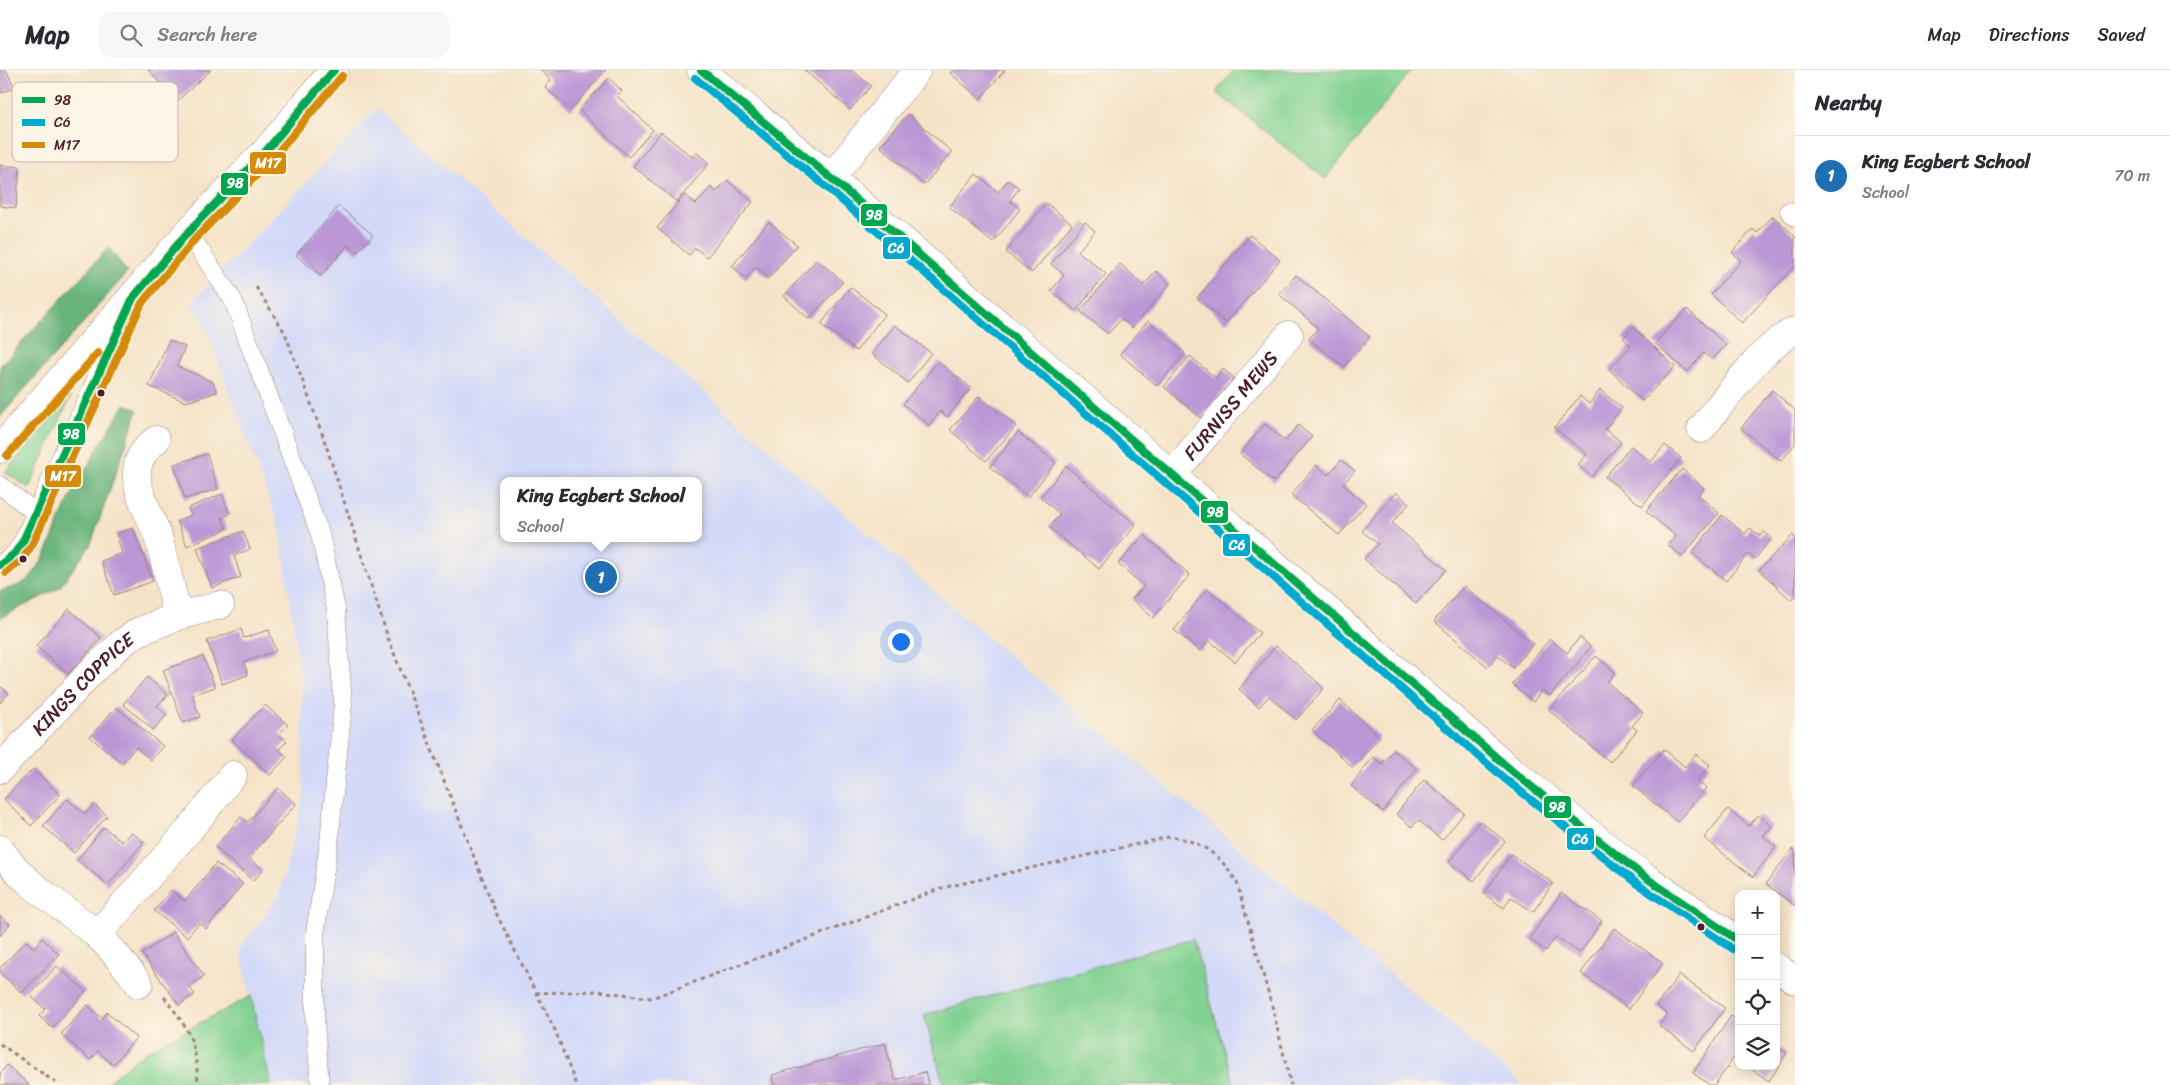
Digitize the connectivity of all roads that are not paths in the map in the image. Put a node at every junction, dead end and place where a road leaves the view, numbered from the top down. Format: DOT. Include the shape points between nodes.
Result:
graph roads {
  1 [pos="701,70"];
  2 [pos="917,70"];
  3 [pos="325,74"];
  4 [pos="831,178"];
  5 [pos="188,232"];
  6 [pos="133,298"];
  7 [pos="1795,331"];
  8 [pos="1289,335"];
  9 [pos="1702,428"];
  10 [pos="156,440"];
  11 [pos="0,449"];
  12 [pos="1172,475"];
  13 [pos="0,485"];
  14 [pos="36,513"];
  15 [pos="0,565"];
  16 [pos="220,605"];
  17 [pos="178,616"];
  18 [pos="0,769"];
  19 [pos="233,775"];
  20 [pos="0,848"];
  21 [pos="97,935"];
  22 [pos="1735,938"];
  23 [pos="1780,970"];
  24 [pos="1795,980"];
  25 [pos="139,984"];
  26 [pos="320,1085"];
  1 -- 4 [label="street"];
  2 -- 4 [label="street"];
  3 -- 5 [label="street" via="265,152"];
  4 -- 12 [label="street"];
  5 -- 6 [label="street"];
  5 -- 26 [label="lane" via="233,300 320,534 336,609 343,704 315,933 315,1021"];
  6 -- 11 [label="street"];
  6 -- 14 [label="lane"];
  7 -- 9 [label="street" via="1769,348"];
  8 -- 12 [label="street, FURNISS MEWS"];
  10 -- 17 [label="street" via="139,458 136,472 138,489 158,538"];
  12 -- 22 [label="street" via="1512,771 1642,875"];
  13 -- 14 [label="lane"];
  14 -- 15 [label="lane" via="15,553"];
  16 -- 17 [label="street, KINGS COPPICE"];
  17 -- 18 [label="street, KINGS COPPICE" via="122,642"];
  19 -- 21 [label="street"];
  20 -- 21 [label="street" via="24,878"];
  21 -- 25 [label="street"];
  23 -- 24 [label="street"];
}
